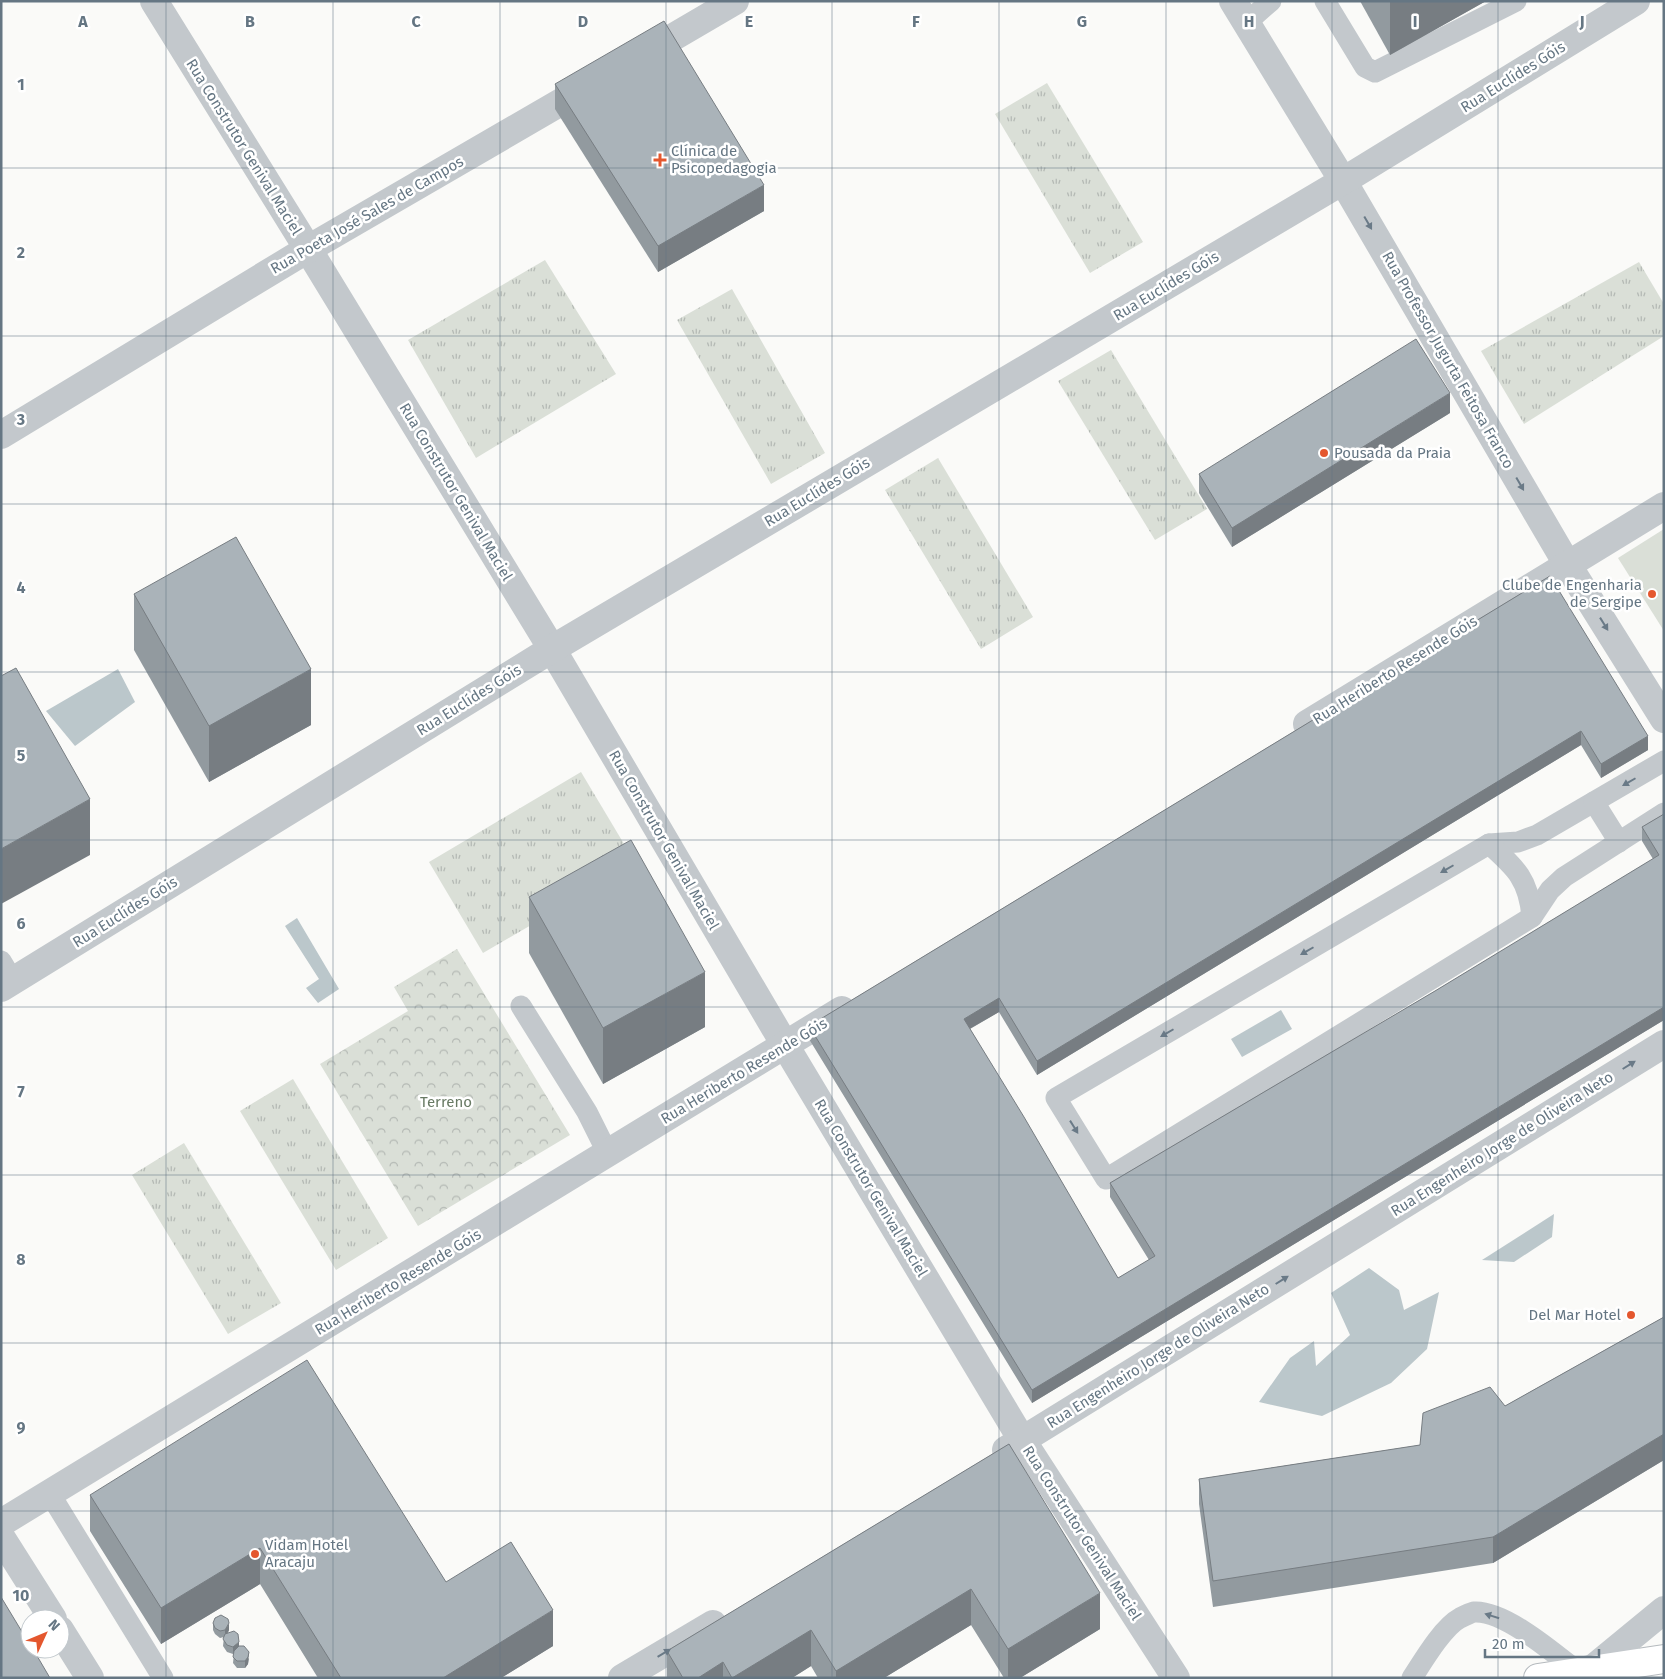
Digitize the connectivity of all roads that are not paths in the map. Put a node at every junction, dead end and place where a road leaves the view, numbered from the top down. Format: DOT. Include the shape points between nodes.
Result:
graph roads {
  1 [pos="154,1"];
  2 [pos="735,1"];
  3 [pos="1272,1"];
  4 [pos="1325,1"];
  5 [pos="1516,1"];
  6 [pos="1636,1"];
  7 [pos="1240,12"];
  8 [pos="1343,181"];
  9 [pos="308,249"];
  10 [pos="1,435"];
  11 [pos="1664,506"];
  12 [pos="1567,564"];
  13 [pos="552,649"];
  14 [pos="1664,719"];
  15 [pos="1286,737"];
  16 [pos="1664,761"];
  17 [pos="1594,802"];
  18 [pos="1664,813"];
  19 [pos="1518,842"];
  20 [pos="1619,842"];
  21 [pos="1489,844"];
  22 [pos="1550,890"];
  23 [pos="1532,917"];
  24 [pos="5,977"];
  25 [pos="862,998"];
  26 [pos="521,1006"];
  27 [pos="1664,1044"];
  28 [pos="785,1045"];
  29 [pos="608,1154"];
  30 [pos="1022,1440"];
  31 [pos="988,1460"];
  32 [pos="50,1494"];
  33 [pos="1,1523"];
  34 [pos="1,1537"];
  35 [pos="47,1609"];
  36 [pos="1664,1610"];
  37 [pos="733,1612"];
  38 [pos="70,1646"];
  39 [pos="1664,1659"];
  40 [pos="1584,1670"];
  41 [pos="90,1678"];
  42 [pos="163,1678"];
  43 [pos="622,1678"];
  44 [pos="1176,1678"];
  45 [pos="1412,1678"];
  46 [pos="1538,1678"];
  1 -- 9 [label="street, Rua Construtor Genival Maciel"];
  2 -- 9 [label="street, Rua Poeta José Sales de Campos"];
  3 -- 7 [label="lane"];
  4 -- 5 [label="lane" via="1365,67 1375,72"];
  6 -- 8 [label="street, Rua Euclídes Góis"];
  7 -- 8 [label="street, Rua Professor Jugurta Feitosa Franco"];
  8 -- 12 [label="street, Rua Professor Jugurta Feitosa Franco, one-way"];
  8 -- 13 [label="street, Rua Euclídes Góis"];
  9 -- 10 [label="street, Rua Poeta José Sales de Campos"];
  9 -- 13 [label="street, Rua Construtor Genival Maciel"];
  11 -- 12 [label="street, Rua Heriberto Resende Góis"];
  12 -- 14 [label="street, Rua Professor Jugurta Feitosa Franco, one-way"];
  12 -- 15 [label="street, Rua Heriberto Resende Góis"];
  13 -- 24 [label="street, Rua Euclídes Góis"];
  13 -- 28 [label="street, Rua Construtor Genival Maciel"];
  16 -- 17 [label="lane, one-way"];
  17 -- 19 [label="lane" via="1543,832"];
  17 -- 20 [label="lane"];
  18 -- 20 [label="lane"];
  19 -- 21 [label="lane"];
  19 -- 22 [label="lane" via="1522,860 1533,878"];
  20 -- 22 [label="lane" via="1564,877"];
  21 -- 23 [label="lane" via="1514,866 1526,886"];
  21 -- 23 [label="lane, one-way" via="1056,1098 1106,1179"];
  22 -- 23 [label="lane"];
  25 -- 28 [label="street, Rua Heriberto Resende Góis"];
  26 -- 29 [label="lane" via="587,1112"];
  30 -- 27 [label="street, Rua Engenheiro Jorge de Oliveira Neto, one-way"];
  28 -- 29 [label="street, Rua Heriberto Resende Góis"];
  28 -- 30 [label="street, Rua Construtor Genival Maciel"];
  29 -- 32 [label="street, Rua Heriberto Resende Góis"];
  30 -- 31 [label="street, Rua Engenheiro Jorge de Oliveira Neto"];
  30 -- 44 [label="street, Rua Construtor Genival Maciel"];
  32 -- 33 [label="street, Rua Heriberto Resende Góis"];
  32 -- 42 [label="lane"];
  34 -- 35 [label="street"];
  36 -- 40 [label="street"];
  43 -- 37 [label="street, one-way"];
  38 -- 41 [label="street"];
  39 -- 40 [label="main road"];
  40 -- 45 [label="lane, one-way" via="1512,1625 1491,1614 1474,1612 1458,1618 1437,1640"];
  40 -- 46 [label="main road"];
}
